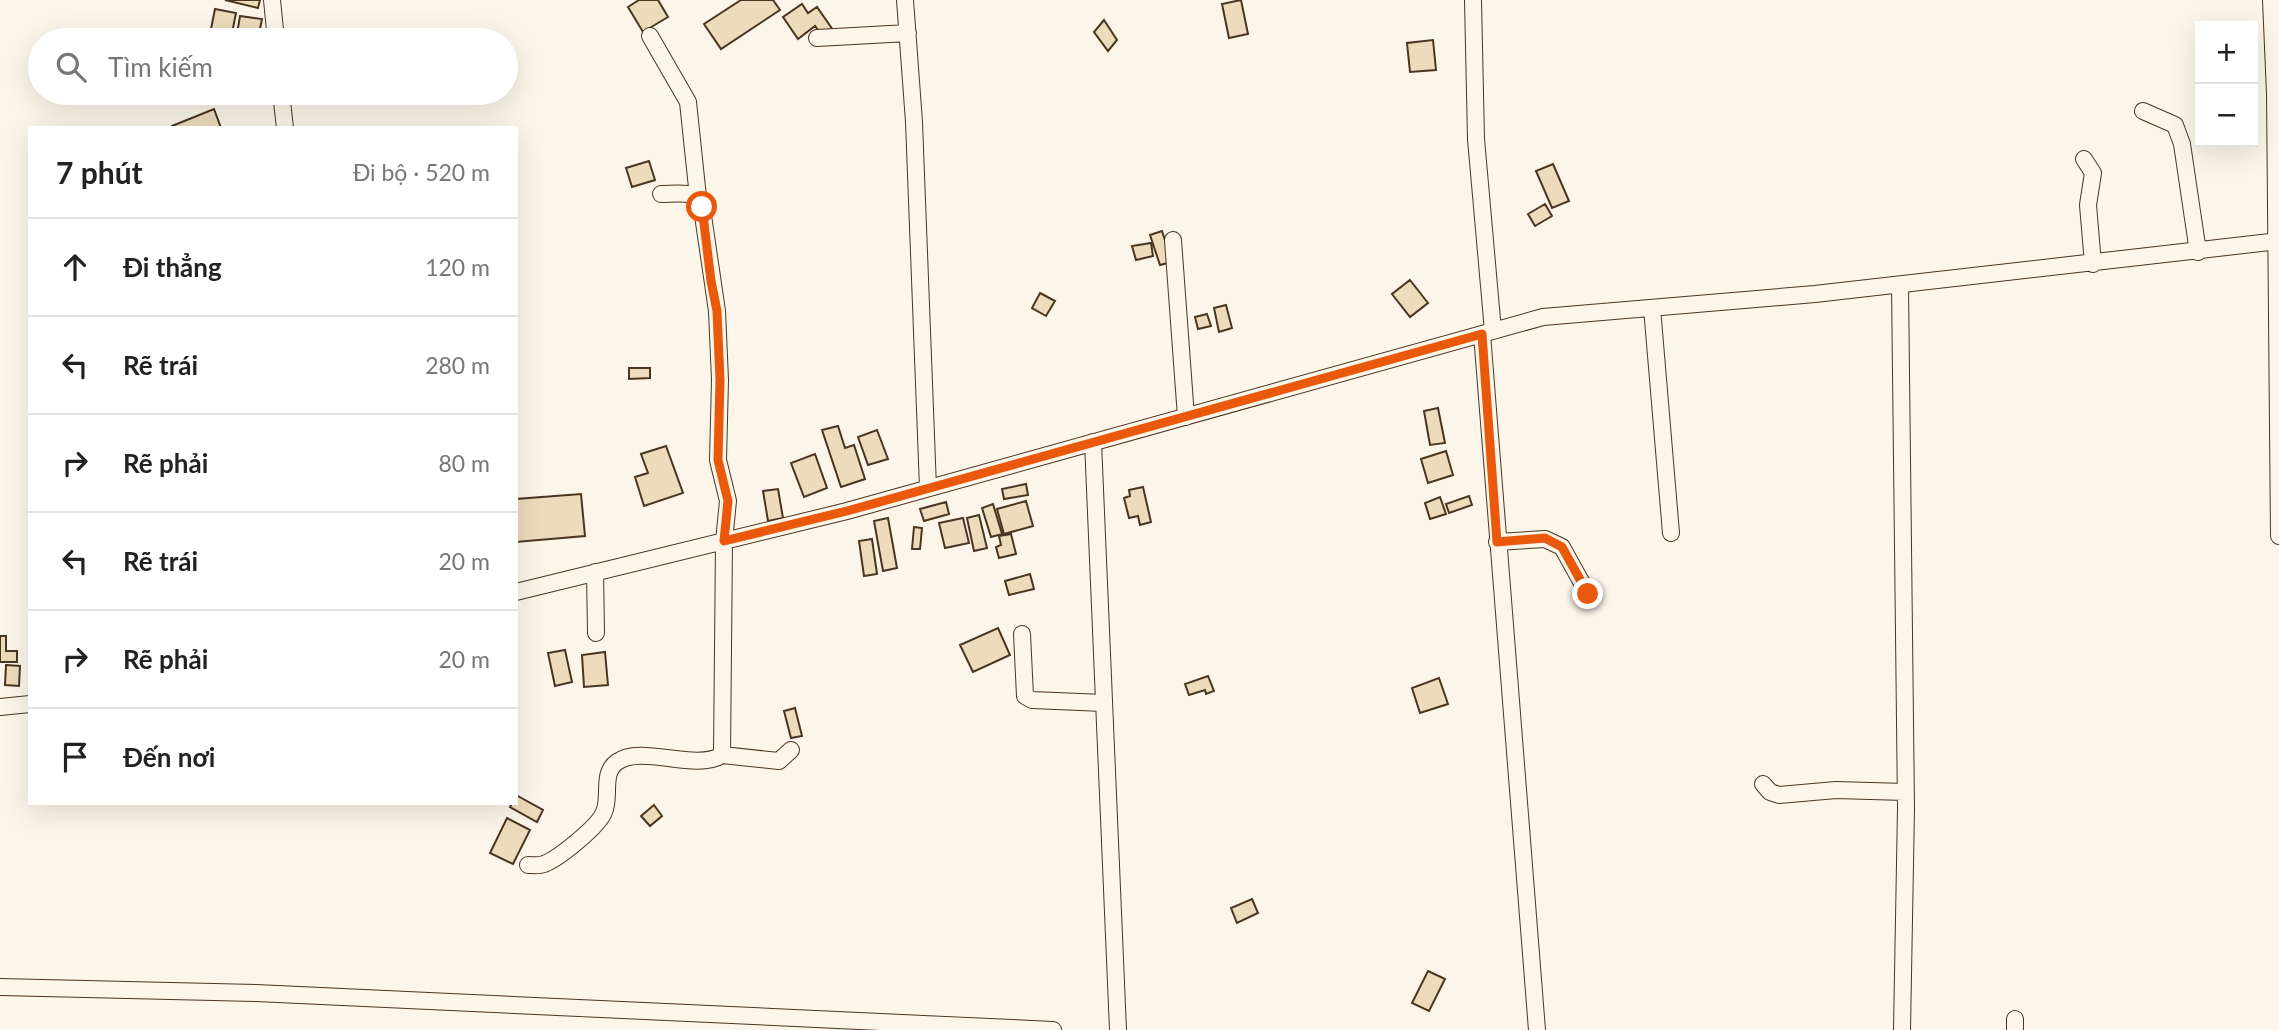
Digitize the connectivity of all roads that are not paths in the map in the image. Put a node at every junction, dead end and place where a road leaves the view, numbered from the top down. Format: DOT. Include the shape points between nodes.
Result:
graph roads {
  1 [pos="272,0"];
  2 [pos="905,0"];
  3 [pos="1473,0"];
  4 [pos="2271,0"];
  5 [pos="275,28"];
  6 [pos="908,33"];
  7 [pos="650,36"];
  8 [pos="817,38"];
  9 [pos="282,105"];
  10 [pos="2143,111"];
  11 [pos="285,126"];
  12 [pos="2084,159"];
  13 [pos="661,194"];
  14 [pos="698,197"];
  15 [pos="1173,240"];
  16 [pos="2277,242"];
  17 [pos="2198,251"];
  18 [pos="2093,264"];
  19 [pos="1900,285"];
  20 [pos="1653,308"];
  21 [pos="1488,332"];
  22 [pos="1186,417"];
  23 [pos="1093,442"];
  24 [pos="928,488"];
  25 [pos="1671,533"];
  26 [pos="2279,536"];
  27 [pos="724,541"];
  28 [pos="1497,542"];
  29 [pos="595,572"];
  30 [pos="518,591"];
  31 [pos="1588,594"];
  32 [pos="596,633"];
  33 [pos="1022,634"];
  34 [pos="1104,703"];
  35 [pos="28,704"];
  36 [pos="0,708"];
  37 [pos="791,750"];
  38 [pos="722,755"];
  39 [pos="1763,784"];
  40 [pos="1905,792"];
  41 [pos="528,865"];
  42 [pos="0,986"];
  43 [pos="1053,1030"];
  44 [pos="1118,1030"];
  45 [pos="1537,1030"];
  46 [pos="1902,1030"];
  1 -- 5 [label="street"];
  2 -- 6 [label="street"];
  3 -- 21 [label="street"];
  4 -- 16 [label="street"];
  6 -- 8 [label="street"];
  6 -- 24 [label="street"];
  7 -- 14 [label="street" via="688,102"];
  9 -- 11 [label="street"];
  10 -- 17 [label="street" via="2175,125"];
  12 -- 18 [label="street" via="2093,173 2088,205"];
  13 -- 14 [label="street"];
  14 -- 27 [label="street" via="717,311 718,460 728,501"];
  15 -- 22 [label="street"];
  16 -- 17 [label="street"];
  16 -- 26 [label="street"];
  17 -- 18 [label="street"];
  18 -- 19 [label="street"];
  19 -- 20 [label="street"];
  19 -- 40 [label="street"];
  20 -- 21 [label="street" via="1543,317"];
  20 -- 25 [label="street"];
  21 -- 22 [label="street"];
  21 -- 28 [label="street"];
  22 -- 23 [label="street"];
  23 -- 24 [label="street"];
  23 -- 34 [label="street"];
  24 -- 27 [label="street"];
  27 -- 29 [label="street"];
  27 -- 38 [label="street"];
  28 -- 31 [label="street" via="1545,538 1562,547"];
  28 -- 45 [label="street"];
  29 -- 30 [label="street"];
  29 -- 32 [label="street"];
  33 -- 34 [label="street" via="1025,696"];
  34 -- 44 [label="street"];
  35 -- 36 [label="street"];
  37 -- 38 [label="street" via="779,761"];
  38 -- 41 [label="street" via="709,760 635,756 619,760 608,776 604,814 596,825 554,859"];
  39 -- 40 [label="street" via="1779,795 1836,790"];
  40 -- 46 [label="street"];
  42 -- 43 [label="street" via="256,993"];
}
